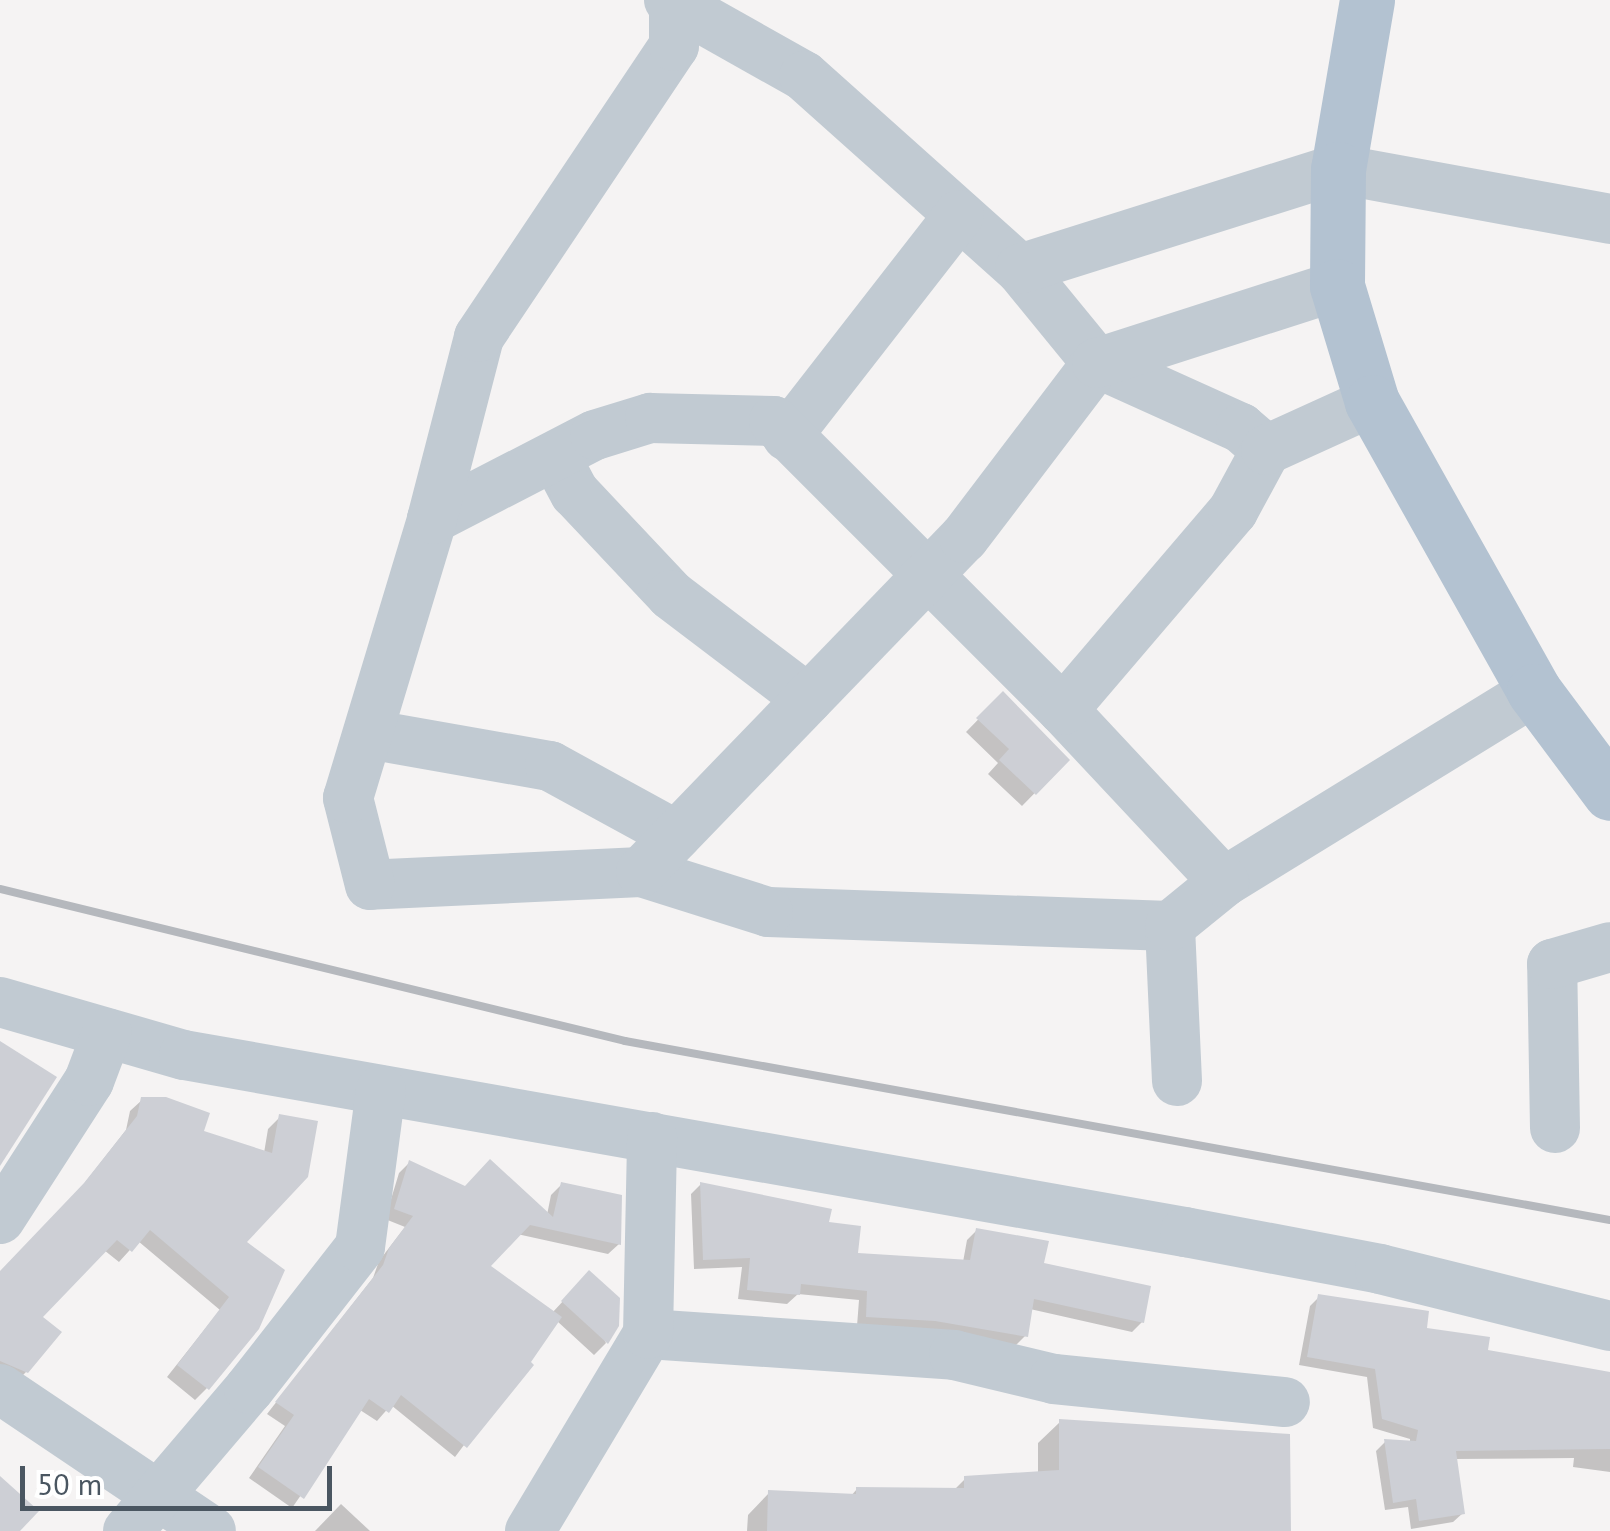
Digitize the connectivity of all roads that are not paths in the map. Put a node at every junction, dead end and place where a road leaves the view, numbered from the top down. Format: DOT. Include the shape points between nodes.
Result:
graph roads {
  1 [pos="1367,0"];
  2 [pos="672,1"];
  3 [pos="1338,169"];
  4 [pos="958,215"];
  5 [pos="1610,218"];
  6 [pos="1020,269"];
  7 [pos="1336,286"];
  8 [pos="1097,363"];
  9 [pos="1372,402"];
  10 [pos="787,436"];
  11 [pos="1266,450"];
  12 [pos="556,458"];
  13 [pos="432,520"];
  14 [pos="930,574"];
  15 [pos="1534,691"];
  16 [pos="808,698"];
  17 [pos="1064,710"];
  18 [pos="368,734"];
  19 [pos="1610,793"];
  20 [pos="676,835"];
  21 [pos="641,872"];
  22 [pos="1224,882"];
  23 [pos="1170,926"];
  24 [pos="1610,947"];
  25 [pos="0,1002"];
  26 [pos="107,1033"];
  27 [pos="1178,1080"];
  28 [pos="381,1090"];
  29 [pos="1555,1128"];
  30 [pos="652,1138"];
  31 [pos="0,1219"];
  32 [pos="1610,1326"];
  33 [pos="648,1334"];
  34 [pos="0,1389"];
  35 [pos="1285,1402"];
  36 [pos="143,1513"];
  37 [pos="211,1531"];
  38 [pos="530,1531"];
  1 -- 3 [label="main road"];
  2 -- 4 [label="street" via="804,76"];
  2 -- 13 [label="street" via="674,46 479,337"];
  3 -- 5 [label="street"];
  3 -- 6 [label="street"];
  3 -- 7 [label="main road"];
  4 -- 6 [label="street"];
  4 -- 10 [label="street"];
  6 -- 8 [label="street"];
  7 -- 8 [label="street"];
  7 -- 9 [label="main road"];
  8 -- 11 [label="street" via="1241,428"];
  8 -- 14 [label="street"];
  9 -- 11 [label="street"];
  9 -- 15 [label="main road"];
  10 -- 12 [label="street" via="774,421 650,418"];
  10 -- 14 [label="street"];
  11 -- 17 [label="street" via="1233,511"];
  12 -- 13 [label="street"];
  12 -- 16 [label="street" via="575,493 671,595"];
  13 -- 18 [label="street"];
  14 -- 16 [label="street"];
  14 -- 17 [label="street"];
  15 -- 19 [label="main road"];
  15 -- 22 [label="street"];
  16 -- 20 [label="street"];
  17 -- 22 [label="street"];
  18 -- 20 [label="street" via="550,766"];
  18 -- 21 [label="street" via="348,798 370,885"];
  20 -- 21 [label="street"];
  21 -- 23 [label="street" via="768,912"];
  22 -- 23 [label="street"];
  23 -- 27 [label="street"];
  24 -- 29 [label="street" via="1552,964"];
  25 -- 26 [label="street"];
  26 -- 28 [label="street" via="184,1055"];
  26 -- 31 [label="street" via="89,1081"];
  28 -- 30 [label="street"];
  28 -- 36 [label="street" via="360,1247"];
  30 -- 32 [label="street" via="1380,1270"];
  30 -- 33 [label="street"];
  33 -- 35 [label="street" via="954,1355 1054,1380"];
  33 -- 38 [label="street"];
  34 -- 36 [label="street"];
  36 -- 37 [label="street"];
}
